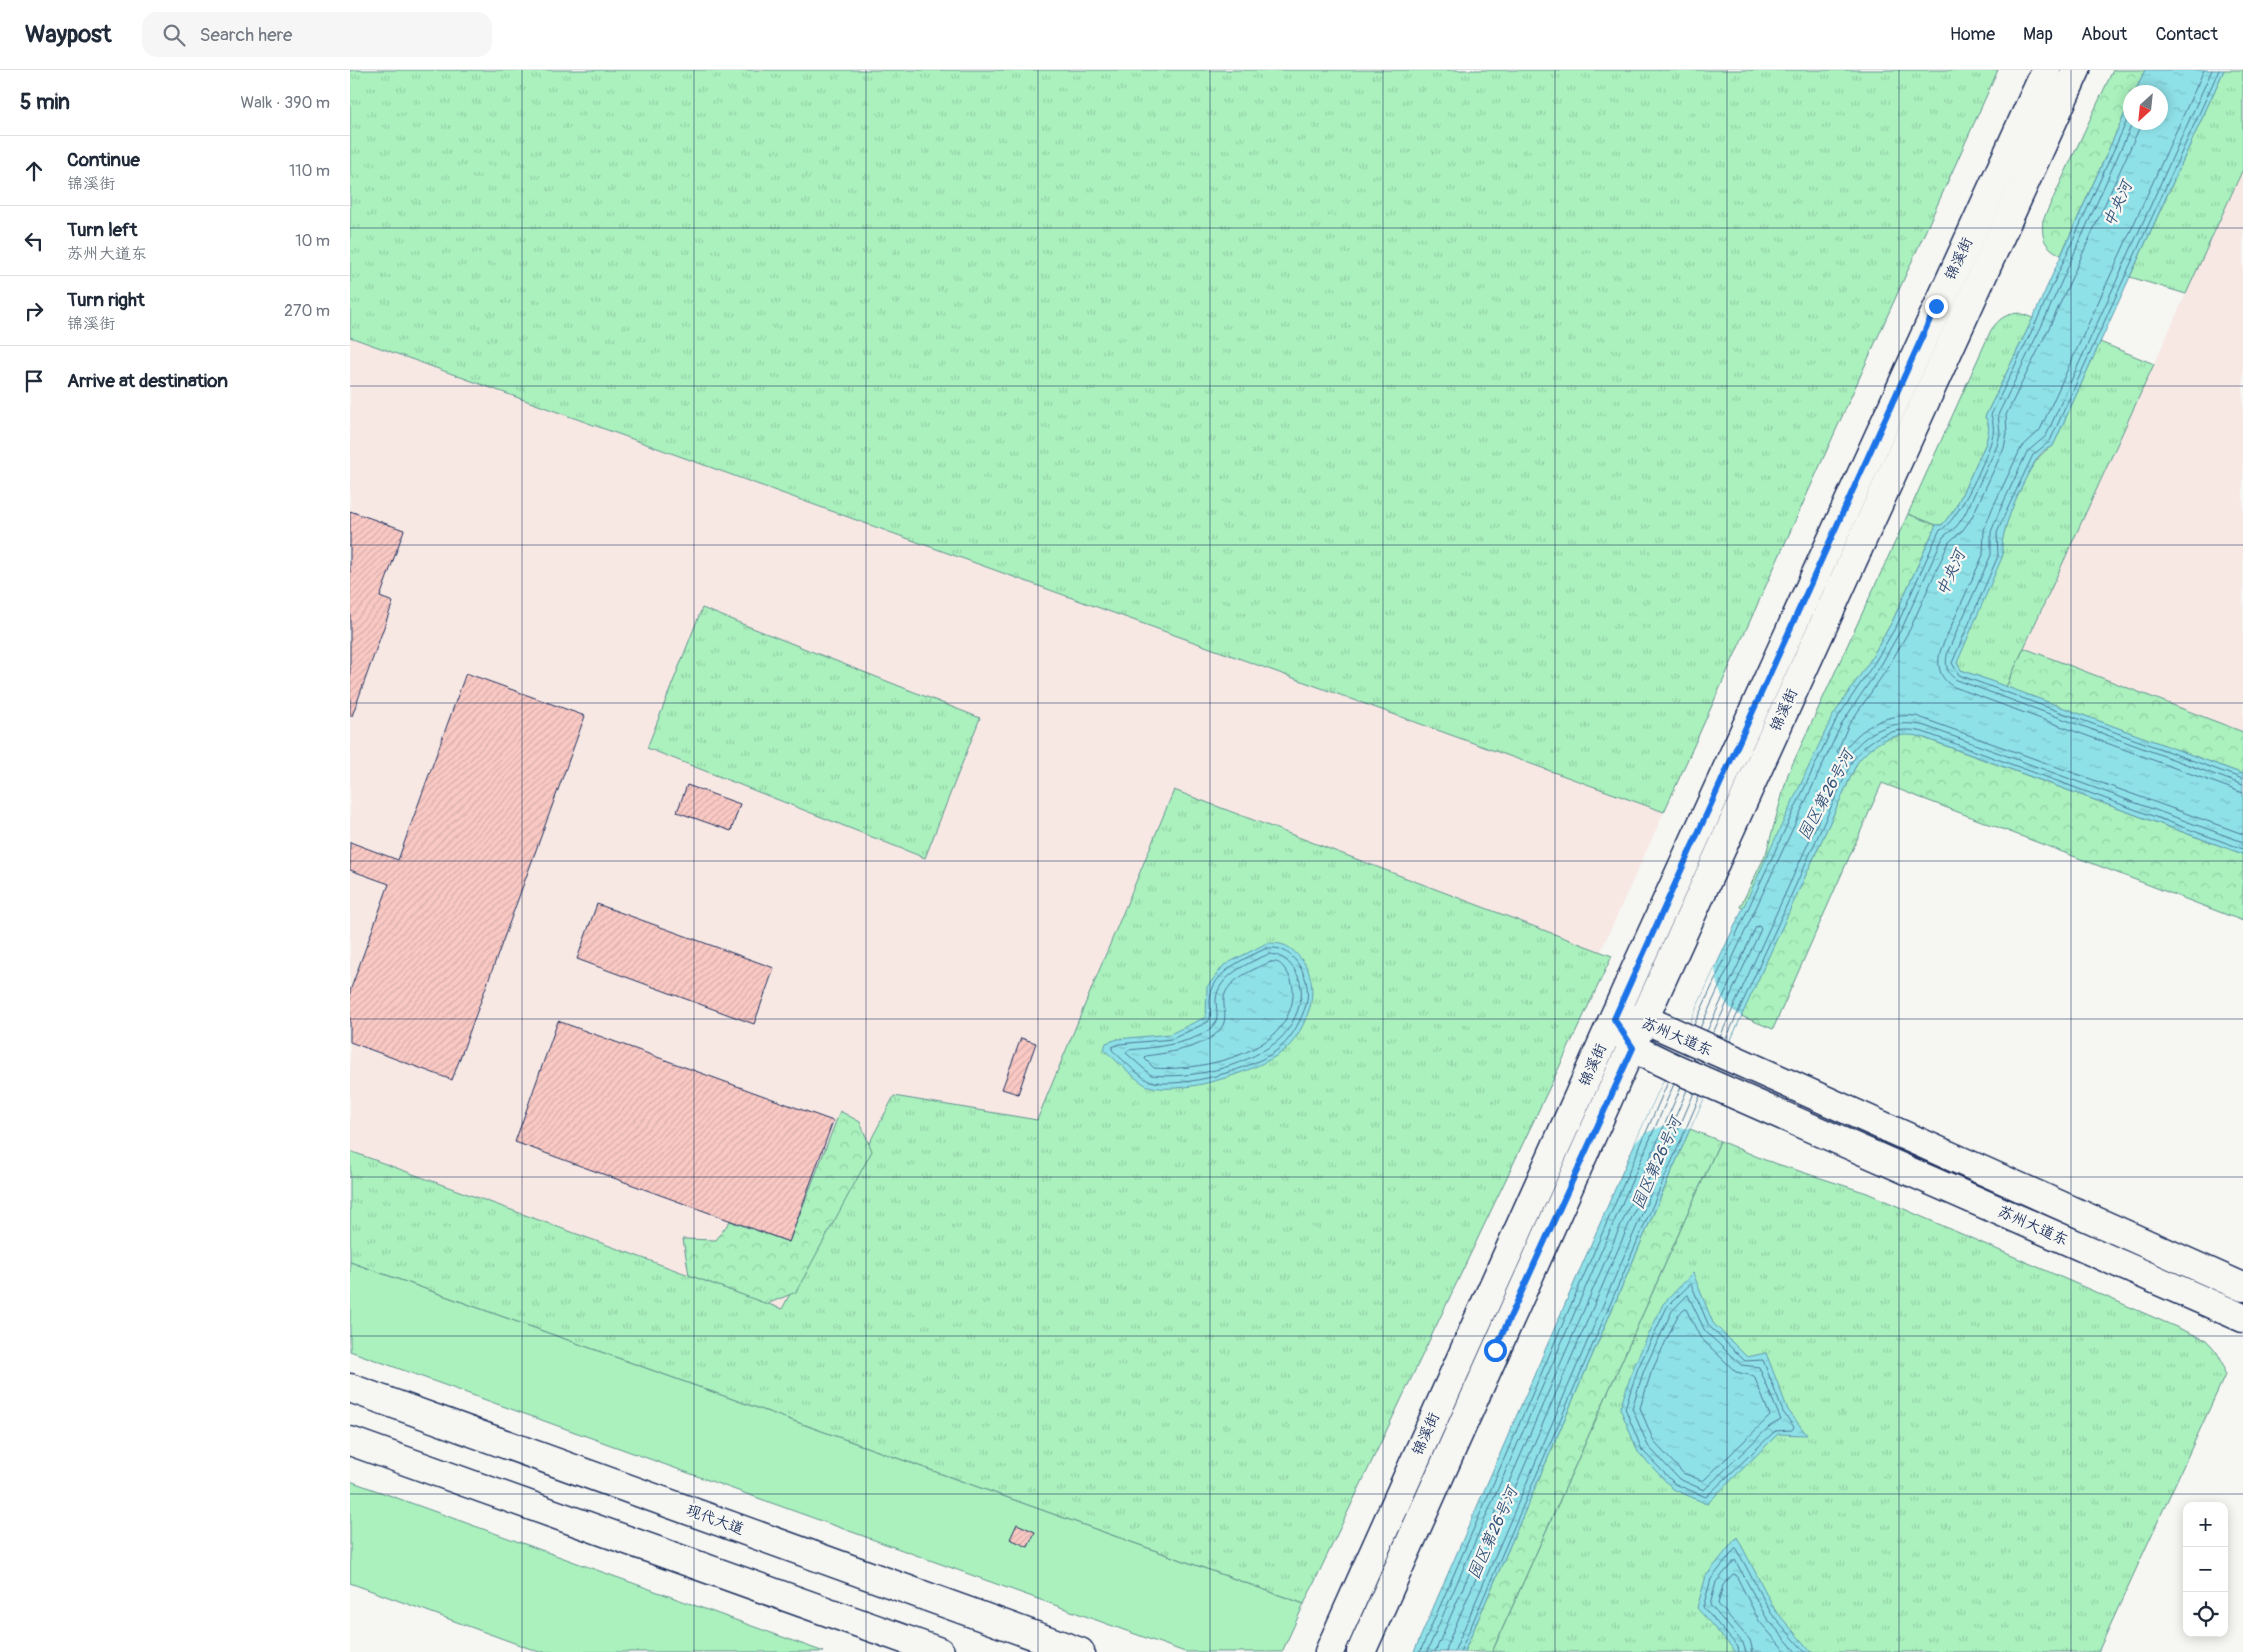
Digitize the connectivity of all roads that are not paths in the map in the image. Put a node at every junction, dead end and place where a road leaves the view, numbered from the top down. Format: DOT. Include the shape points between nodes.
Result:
graph roads {
  1 [pos="2046,70"];
  2 [pos="2076,70"];
  3 [pos="1614,1019"];
  4 [pos="1644,1019"];
  5 [pos="1633,1048"];
  6 [pos="2243,1287"];
  7 [pos="2243,1318"];
  8 [pos="350,1388"];
  9 [pos="350,1441"];
  10 [pos="940,1652"];
  11 [pos="1080,1652"];
  12 [pos="1329,1652"];
  13 [pos="1361,1652"];
  1 -- 3 [label="main road, 锦溪街"];
  2 -- 4 [label="main road, 锦溪街"];
  3 -- 4 [label="main road, 苏州大道东"];
  3 -- 5 [label="main road, 苏州大道东"];
  3 -- 12 [label="main road, 锦溪街"];
  4 -- 5 [label="main road, 锦溪街"];
  4 -- 6 [label="main road, 苏州大道东"];
  5 -- 7 [label="main road, 苏州大道东"];
  5 -- 13 [label="main road, 锦溪街"];
  8 -- 11 [label="main road, 现代大道"];
  9 -- 10 [label="main road"];
}
